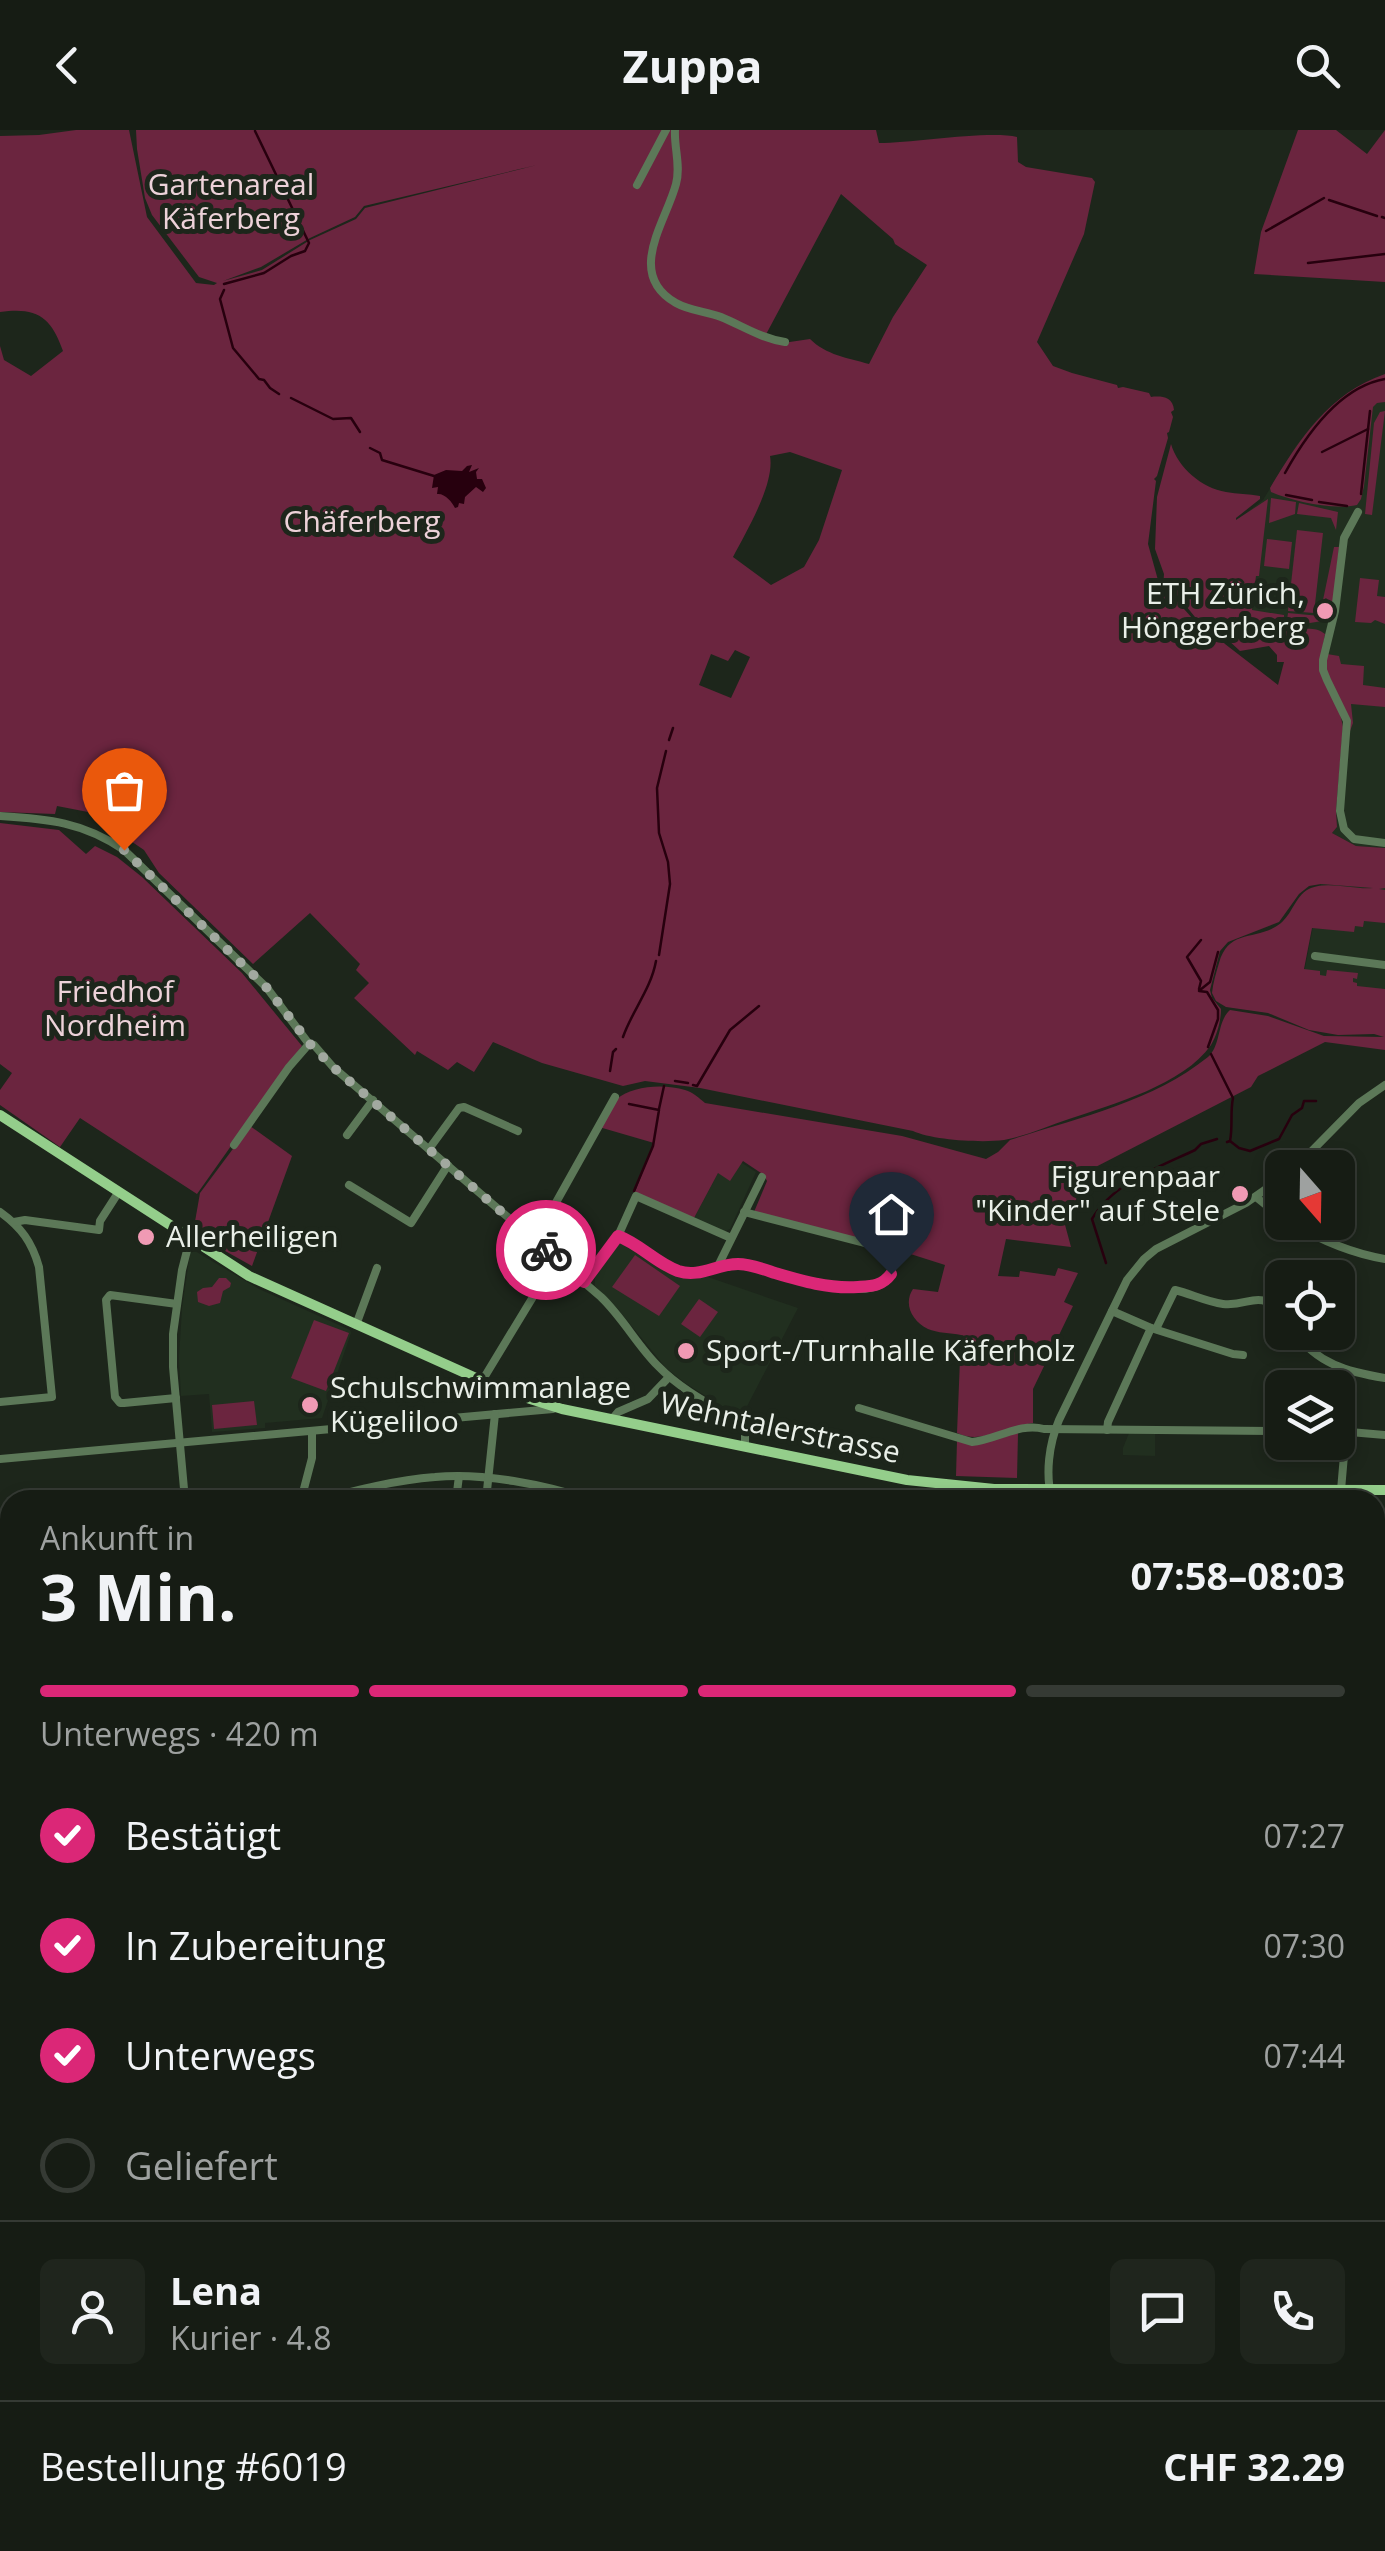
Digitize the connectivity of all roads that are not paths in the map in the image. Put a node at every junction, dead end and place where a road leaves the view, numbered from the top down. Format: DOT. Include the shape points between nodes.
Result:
graph roads {
  1 [pos="666,130"];
  2 [pos="676,130"];
  3 [pos="638,185"];
  4 [pos="785,342"];
  5 [pos="1358,512"];
  6 [pos="0,816"];
  7 [pos="1385,842"];
  8 [pos="1314,956"];
  9 [pos="1385,965"];
  10 [pos="310,1044"];
  11 [pos="1385,1085"];
  12 [pos="614,1096"];
  13 [pos="372,1100"];
  14 [pos="0,1116"];
  15 [pos="518,1131"];
  16 [pos="347,1135"];
  17 [pos="234,1144"];
  18 [pos="430,1149"];
  19 [pos="1313,1150"];
  20 [pos="448,1164"];
  21 [pos="762,1178"];
  22 [pos="348,1185"];
  23 [pos="1265,1190"];
  24 [pos="118,1193"];
  25 [pos="1256,1197"];
  26 [pos="1265,1204"];
  27 [pos="0,1212"];
  28 [pos="744,1212"];
  29 [pos="14,1222"];
  30 [pos="618,1236"];
  31 [pos="731,1238"];
  32 [pos="190,1239"];
  33 [pos="535,1240"];
  34 [pos="1324,1240"];
  35 [pos="556,1259"];
  36 [pos="1385,1259"];
  37 [pos="718,1266"];
  38 [pos="377,1268"];
  39 [pos="584,1282"];
  40 [pos="1265,1301"];
  41 [pos="177,1304"];
  42 [pos="1112,1311"];
  43 [pos="356,1325"];
  44 [pos="1154,1328"];
  45 [pos="1309,1350"];
  46 [pos="1243,1355"];
  47 [pos="670,1377"];
  48 [pos="1385,1378"];
  49 [pos="482,1381"];
  50 [pos="176,1398"];
  51 [pos="0,1402"];
  52 [pos="859,1408"];
  53 [pos="562,1409"];
  54 [pos="495,1414"];
  55 [pos="612,1419"];
  56 [pos="1056,1429"];
  57 [pos="1107,1430"];
  58 [pos="1265,1431"];
  59 [pos="312,1432"];
  60 [pos="1355,1433"];
  61 [pos="1385,1435"];
  62 [pos="181,1443"];
  63 [pos="745,1446"];
  64 [pos="0,1459"];
  65 [pos="1341,1460"];
  66 [pos="459,1476"];
  67 [pos="488,1480"];
  68 [pos="184,1490"];
  69 [pos="304,1490"];
  70 [pos="369,1490"];
  71 [pos="457,1490"];
  72 [pos="487,1490"];
  73 [pos="556,1490"];
  74 [pos="994,1490"];
  75 [pos="1047,1490"];
  76 [pos="1340,1490"];
  77 [pos="1385,1490"];
  1 -- 3 [label="street"];
  2 -- 4 [label="street" via="677,181 652,245 656,281 678,304"];
  5 -- 7 [label="street" via="1344,538 1323,670 1347,721 1341,823 1354,838"];
  6 -- 10 [label="street" via="76,825 124,850 267,988"];
  8 -- 9 [label="street"];
  10 -- 13 [label="street"];
  10 -- 17 [label="street"];
  11 -- 19 [label="street"];
  12 -- 33 [label="street"];
  13 -- 16 [label="street"];
  13 -- 18 [label="street"];
  14 -- 24 [label="main road, Wehntalerstrasse"];
  15 -- 18 [label="street" via="459,1108"];
  18 -- 20 [label="street"];
  20 -- 22 [label="street" via="412,1223"];
  20 -- 33 [label="street"];
  21 -- 28 [label="street"];
  23 -- 25 [label="street"];
  24 -- 29 [label="street" via="99,1230"];
  24 -- 32 [label="main road, Wehntalerstrasse"];
  25 -- 26 [label="street"];
  25 -- 42 [label="street" via="1144,1259"];
  27 -- 29 [label="street"];
  28 -- 31 [label="street"];
  28 -- 37 [label="street" via="880,1246 892,1260 891,1274 876,1286 835,1288 742,1264"];
  29 -- 51 [label="street" via="40,1267 52,1397"];
  30 -- 31 [label="street" via="636,1196"];
  30 -- 37 [label="street" via="681,1272"];
  30 -- 39 [label="street"];
  31 -- 37 [label="street"];
  32 -- 41 [label="street"];
  32 -- 43 [label="main road, Wehntalerstrasse" via="249,1276"];
  33 -- 35 [label="street"];
  34 -- 36 [label="street"];
  35 -- 39 [label="street"];
  35 -- 49 [label="street"];
  38 -- 43 [label="street"];
  39 -- 47 [label="street"];
  40 -- 44 [label="street" via="1220,1304 1175,1290"];
  41 -- 50 [label="street"];
  41 -- 50 [label="street" via="110,1295 106,1300 117,1400"];
  42 -- 44 [label="street"];
  42 -- 56 [label="street"];
  43 -- 49 [label="main road, Wehntalerstrasse"];
  44 -- 46 [label="street"];
  44 -- 57 [label="street"];
  45 -- 48 [label="street" via="1346,1371"];
  47 -- 55 [label="street"];
  47 -- 63 [label="street" via="738,1421"];
  49 -- 53 [label="main road, Wehntalerstrasse"];
  50 -- 62 [label="street"];
  52 -- 56 [label="street" via="968,1441 1031,1426"];
  53 -- 54 [label="street"];
  53 -- 55 [label="main road, Wehntalerstrasse"];
  54 -- 59 [label="street"];
  54 -- 67 [label="street"];
  55 -- 63 [label="main road, Wehntalerstrasse"];
  56 -- 57 [label="street"];
  56 -- 75 [label="street"];
  57 -- 58 [label="street"];
  59 -- 62 [label="street"];
  59 -- 69 [label="street"];
  60 -- 61 [label="street"];
  62 -- 64 [label="street"];
  62 -- 68 [label="street"];
  63 -- 74 [label="main road, Wehntalerstrasse" via="907,1480"];
  65 -- 76 [label="street"];
  66 -- 67 [label="street"];
  66 -- 70 [label="street"];
  66 -- 71 [label="street"];
  67 -- 72 [label="street"];
  67 -- 73 [label="street"];
  76 -- 77 [label="main road, Wehntalerstrasse"];
}
